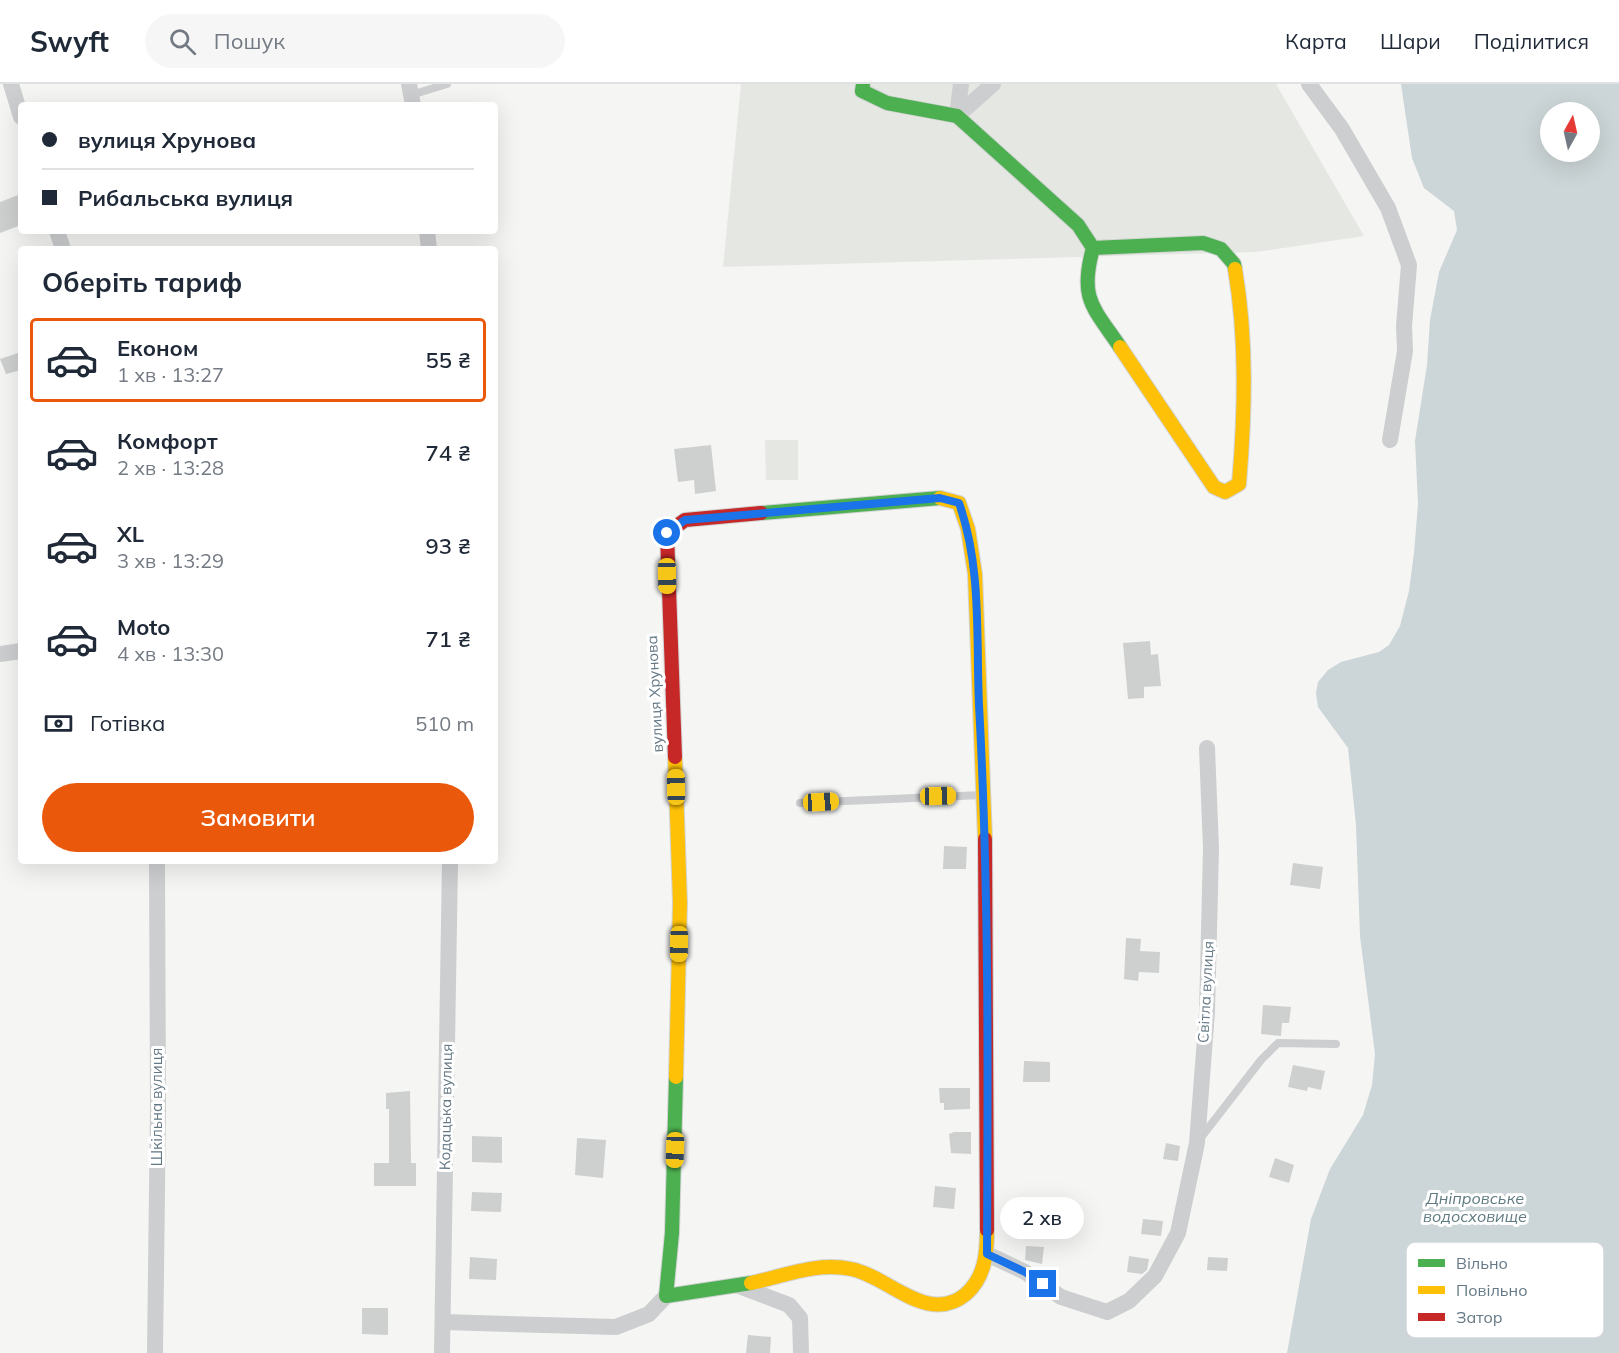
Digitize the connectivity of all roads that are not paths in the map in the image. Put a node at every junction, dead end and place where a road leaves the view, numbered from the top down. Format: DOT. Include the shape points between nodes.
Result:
graph roads {
  1 [pos="11,84"];
  2 [pos="447,84"];
  3 [pos="863,84"];
  4 [pos="961,84"];
  5 [pos="993,84"];
  6 [pos="1309,84"];
  7 [pos="411,95"];
  8 [pos="18,107"];
  9 [pos="957,116"];
  10 [pos="1093,248"];
  11 [pos="1390,440"];
  12 [pos="18,651"];
  13 [pos="0,654"];
  14 [pos="1207,748"];
  15 [pos="984,795"];
  16 [pos="800,803"];
  17 [pos="157,864"];
  18 [pos="450,864"];
  19 [pos="1336,1044"];
  20 [pos="1197,1143"];
  21 [pos="987,1254"];
  22 [pos="739,1287"];
  23 [pos="666,1296"];
  24 [pos="443,1322"];
  25 [pos="155,1353"];
  26 [pos="442,1353"];
  27 [pos="801,1353"];
  1 -- 8 [label="street"];
  2 -- 7 [label="lane"];
  3 -- 9 [label="street" via="862,91 887,103"];
  4 -- 9 [label="street"];
  5 -- 9 [label="street"];
  6 -- 11 [label="street" via="1342,129 1388,208 1409,265 1405,351"];
  9 -- 10 [label="street" via="1078,225"];
  10 -- 10 [label="street" via="1087,269 1088,300 1214,487 1225,492 1239,484 1244,421 1240,300 1234,264 1221,249 1203,243"];
  12 -- 13 [label="street"];
  14 -- 20 [label="street, Світла вулиця" via="1207,1012"];
  15 -- 16 [label="lane"];
  15 -- 21 [label="street"];
  15 -- 23 [label="street, вулиця Хрунова" via="975,574 968,529 959,503 940,498 685,520 667,533 680,903 672,1233"];
  17 -- 25 [label="street, Шкільна вулиця"];
  18 -- 24 [label="street, Кодацька вулиця"];
  19 -- 20 [label="lane" via="1278,1043"];
  20 -- 21 [label="street, Світла вулиця" via="1178,1233 1155,1276 1129,1301 1107,1312 1061,1297 1025,1272"];
  21 -- 22 [label="street" via="983,1274 962,1296 937,1304 903,1295 854,1269 812,1266"];
  22 -- 23 [label="street" via="686,1290"];
  22 -- 27 [label="street" via="789,1305 800,1318"];
  23 -- 24 [label="street" via="649,1314 616,1327"];
  24 -- 26 [label="street, Кодацька вулиця"];
}
